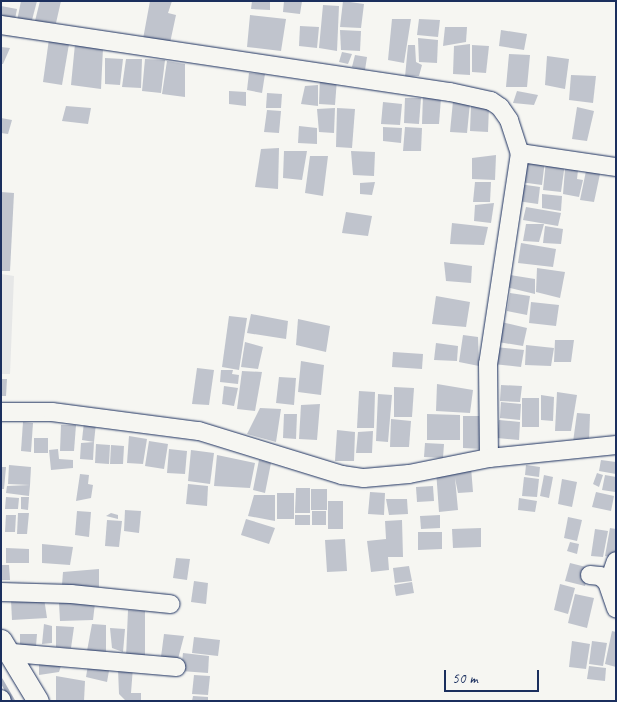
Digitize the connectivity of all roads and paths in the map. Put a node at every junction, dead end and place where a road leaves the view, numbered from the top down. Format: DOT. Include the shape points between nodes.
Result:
graph roads {
  1 [pos="1,26"];
  2 [pos="520,154"];
  3 [pos="616,167"];
  4 [pos="1,412"];
  5 [pos="616,445"];
  6 [pos="489,458"];
  7 [pos="616,561"];
  8 [pos="590,575"];
  9 [pos="608,584"];
  10 [pos="1,592"];
  11 [pos="170,604"];
  12 [pos="616,608"];
  13 [pos="3,648"];
  14 [pos="176,667"];
  15 [pos="38,701"];
  1 -- 2 [label="street" via="450,92 491,101 500,107 508,120"];
  2 -- 3 [label="street"];
  2 -- 6 [label="street" via="488,364"];
  4 -- 6 [label="street" via="52,412 199,430 342,476 364,478 409,474"];
  5 -- 6 [label="street"];
  7 -- 9 [label="street"];
  8 -- 9 [label="street" via="600,576"];
  9 -- 12 [label="street"];
  10 -- 11 [label="street" via="71,594"];
  13 -- 14 [label="street"];
  13 -- 15 [label="main road"];
}
